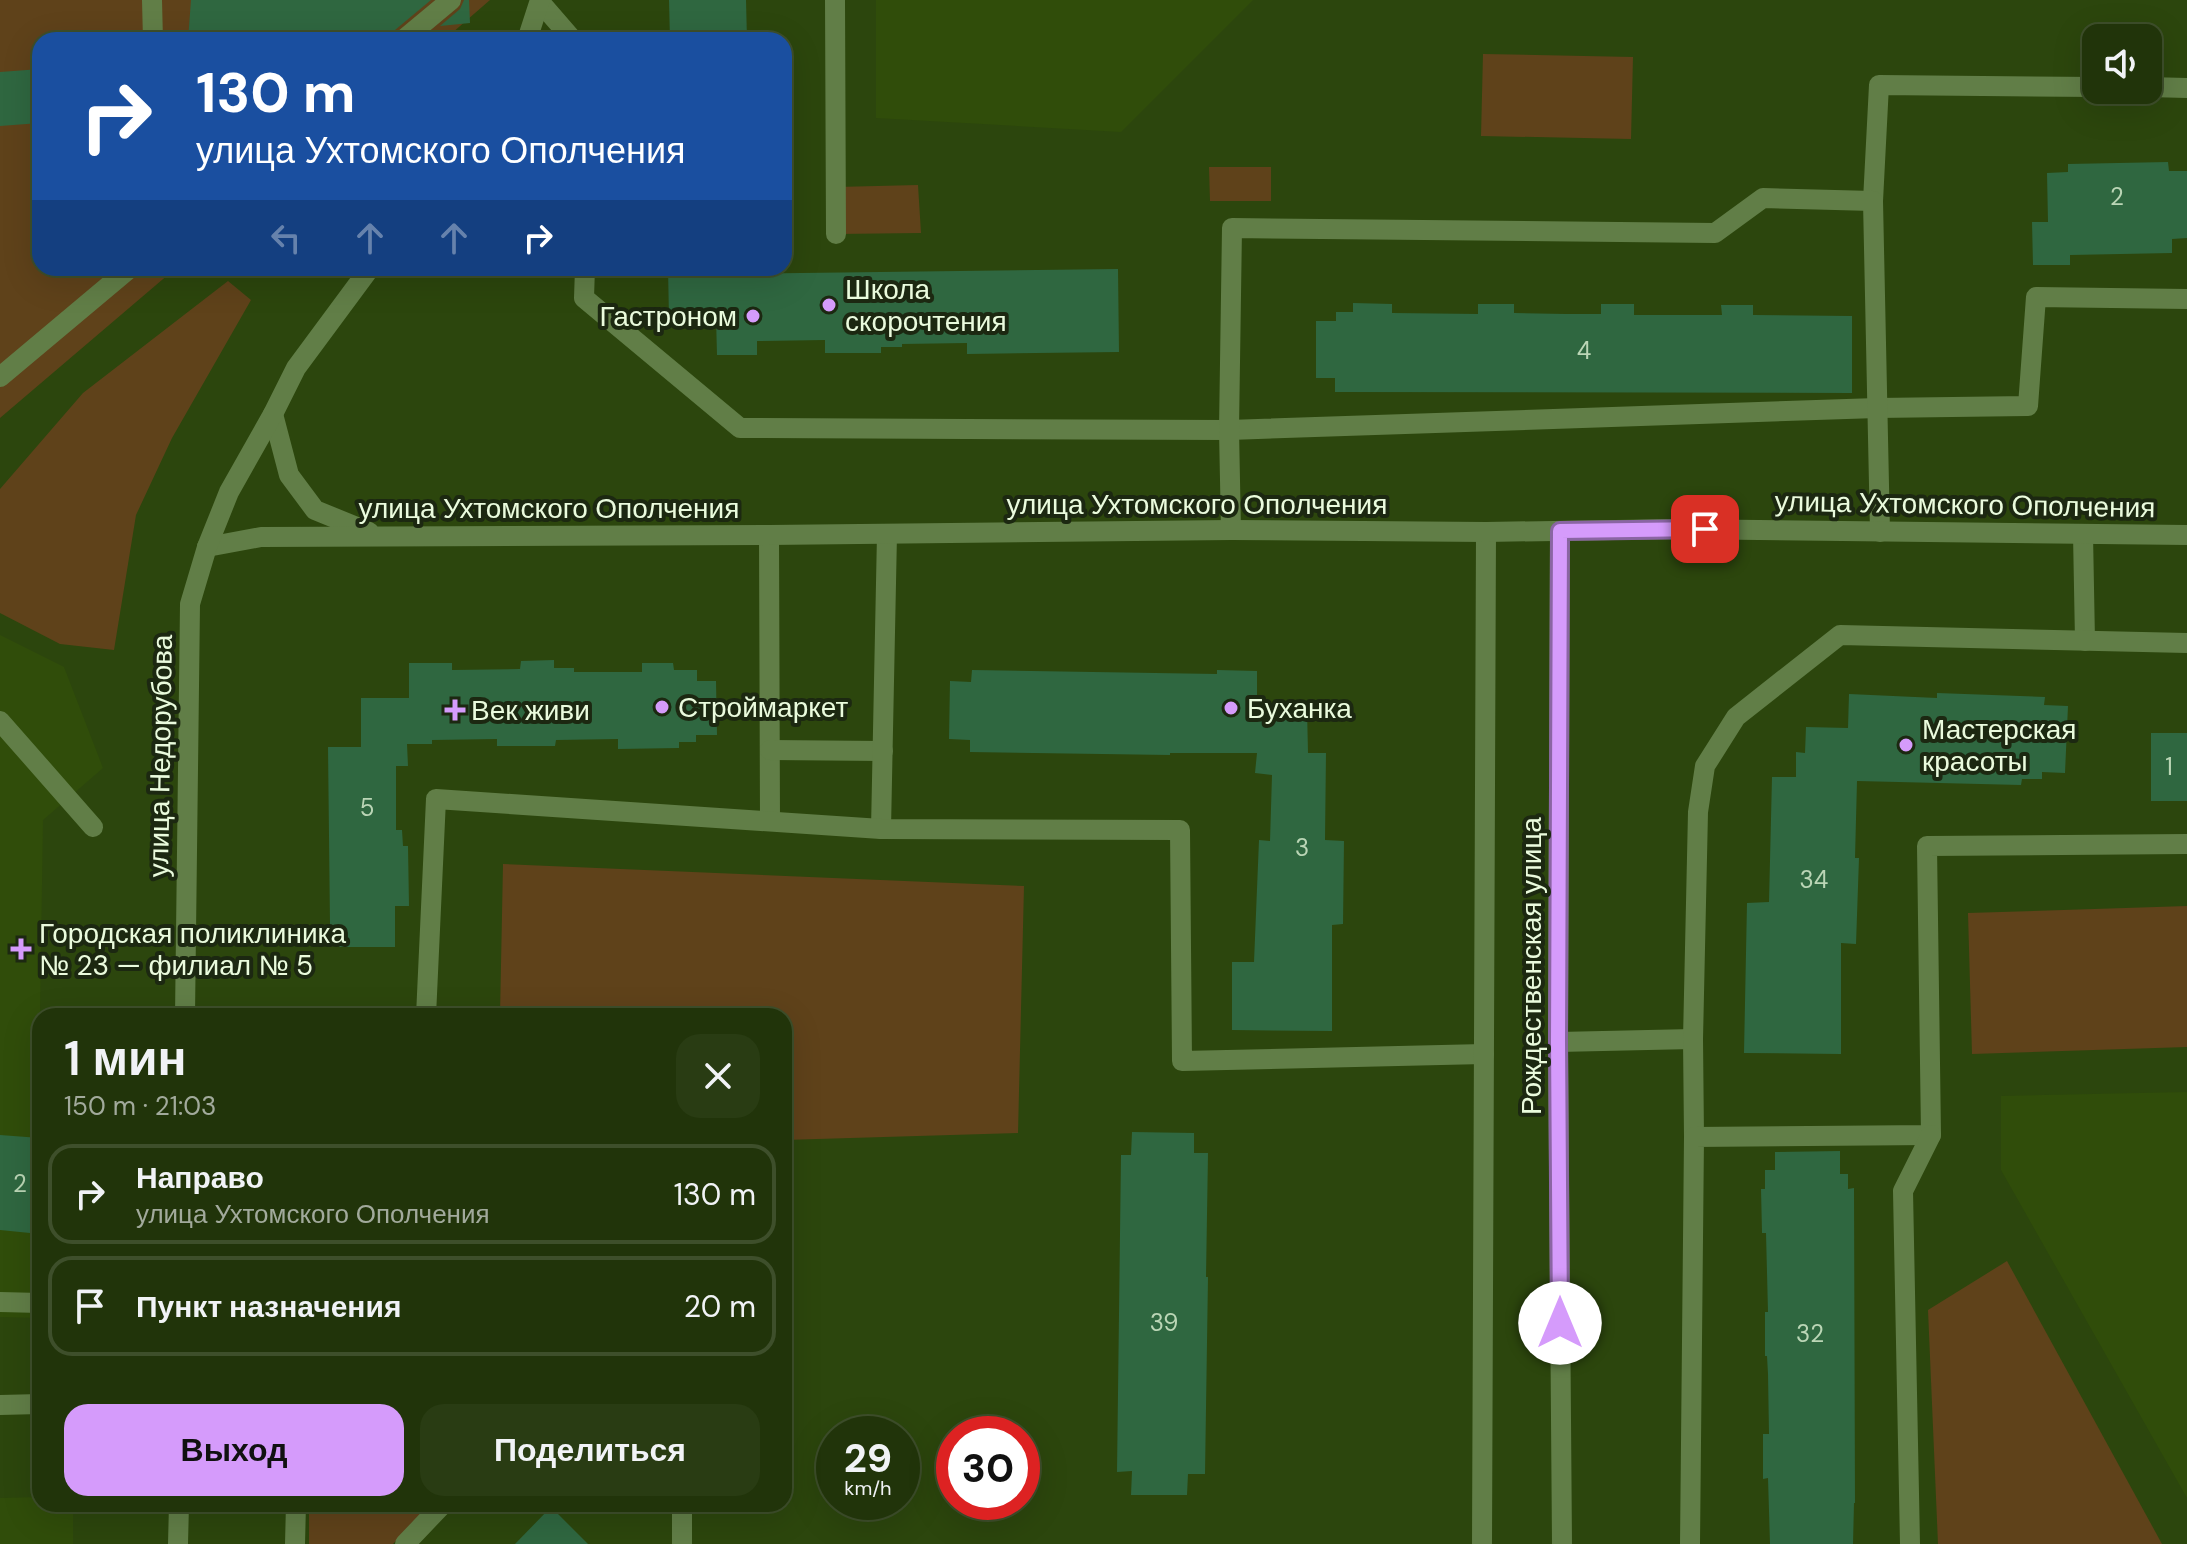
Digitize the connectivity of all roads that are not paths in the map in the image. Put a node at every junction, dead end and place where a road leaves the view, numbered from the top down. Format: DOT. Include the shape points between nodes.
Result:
graph roads {
  1 [pos="152,0"];
  2 [pos="451,0"];
  3 [pos="835,0"];
  4 [pos="540,1"];
  5 [pos="153,32"];
  6 [pos="413,32"];
  7 [pos="530,32"];
  8 [pos="566,32"];
  9 [pos="2082,87"];
  10 [pos="2162,87"];
  11 [pos="2187,88"];
  12 [pos="1873,201"];
  13 [pos="836,234"];
  14 [pos="120,276"];
  15 [pos="364,276"];
  16 [pos="585,276"];
  17 [pos="2187,299"];
  18 [pos="0,377"];
  19 [pos="1877,408"];
  20 [pos="273,414"];
  21 [pos="1229,430"];
  22 [pos="1231,530"];
  23 [pos="1560,531"];
  24 [pos="1486,532"];
  25 [pos="1880,532"];
  26 [pos="887,534"];
  27 [pos="2083,534"];
  28 [pos="769,535"];
  29 [pos="2187,535"];
  30 [pos="380,537"];
  31 [pos="207,547"];
  32 [pos="2085,641"];
  33 [pos="2187,643"];
  34 [pos="0,721"];
  35 [pos="770,750"];
  36 [pos="883,751"];
  37 [pos="770,821"];
  38 [pos="93,827"];
  39 [pos="881,829"];
  40 [pos="2187,844"];
  41 [pos="185,1008"];
  42 [pos="426,1008"];
  43 [pos="1693,1039"];
  44 [pos="1558,1042"];
  45 [pos="1484,1054"];
  46 [pos="1931,1135"];
  47 [pos="1694,1137"];
  48 [pos="0,1302"];
  49 [pos="32,1303"];
  50 [pos="32,1404"];
  51 [pos="0,1405"];
  52 [pos="179,1512"];
  53 [pos="296,1512"];
  54 [pos="435,1512"];
  55 [pos="682,1512"];
  56 [pos="178,1544"];
  57 [pos="295,1544"];
  58 [pos="405,1544"];
  59 [pos="682,1544"];
  60 [pos="1482,1544"];
  61 [pos="1562,1544"];
  62 [pos="1690,1544"];
  63 [pos="1910,1544"];
  1 -- 5 [label="street"];
  2 -- 6 [label="street"];
  3 -- 13 [label="street"];
  4 -- 7 [label="street"];
  4 -- 8 [label="street"];
  9 -- 12 [label="street" via="1879,85"];
  10 -- 11 [label="street"];
  12 -- 19 [label="street"];
  12 -- 21 [label="street" via="1763,198 1715,233 1232,228"];
  14 -- 18 [label="street"];
  15 -- 20 [label="street, улица Недорубова" via="296,368"];
  16 -- 21 [label="street" via="584,298 740,428"];
  17 -- 19 [label="street" via="2036,297 2028,406"];
  19 -- 21 [label="street"];
  19 -- 25 [label="street"];
  20 -- 30 [label="street" via="289,475 315,510"];
  20 -- 31 [label="street, улица Недорубова" via="229,492"];
  21 -- 22 [label="street"];
  22 -- 24 [label="street, улица Ухтомского Ополчения"];
  22 -- 26 [label="street, улица Ухтомского Ополчения"];
  23 -- 24 [label="street, улица Ухтомского Ополчения"];
  23 -- 25 [label="street, улица Ухтомского Ополчения"];
  23 -- 44 [label="street, Рождественская улица"];
  24 -- 45 [label="street"];
  25 -- 27 [label="street, улица Ухтомского Ополчения"];
  26 -- 28 [label="street, улица Ухтомского Ополчения"];
  26 -- 36 [label="street"];
  27 -- 29 [label="street, улица Ухтомского Ополчения"];
  27 -- 32 [label="street"];
  28 -- 30 [label="street, улица Ухтомского Ополчения"];
  28 -- 35 [label="street"];
  30 -- 31 [label="street, улица Ухтомского Ополчения" via="261,537"];
  31 -- 41 [label="street, улица Недорубова" via="190,604"];
  32 -- 33 [label="street"];
  32 -- 43 [label="street" via="1840,635 1736,717 1705,766 1698,812"];
  34 -- 38 [label="street"];
  35 -- 36 [label="street"];
  35 -- 37 [label="street"];
  36 -- 39 [label="street"];
  37 -- 39 [label="street"];
  37 -- 42 [label="street" via="436,799"];
  39 -- 45 [label="street" via="1180,830 1182,1061"];
  40 -- 46 [label="street" via="1927,846"];
  43 -- 44 [label="street"];
  43 -- 47 [label="street"];
  44 -- 61 [label="street, Рождественская улица"];
  45 -- 60 [label="street"];
  46 -- 47 [label="street"];
  46 -- 63 [label="street" via="1903,1191"];
  47 -- 62 [label="street"];
  48 -- 49 [label="street"];
  50 -- 51 [label="street"];
  52 -- 56 [label="street"];
  53 -- 57 [label="street"];
  54 -- 58 [label="street"];
  55 -- 59 [label="street"];
}
